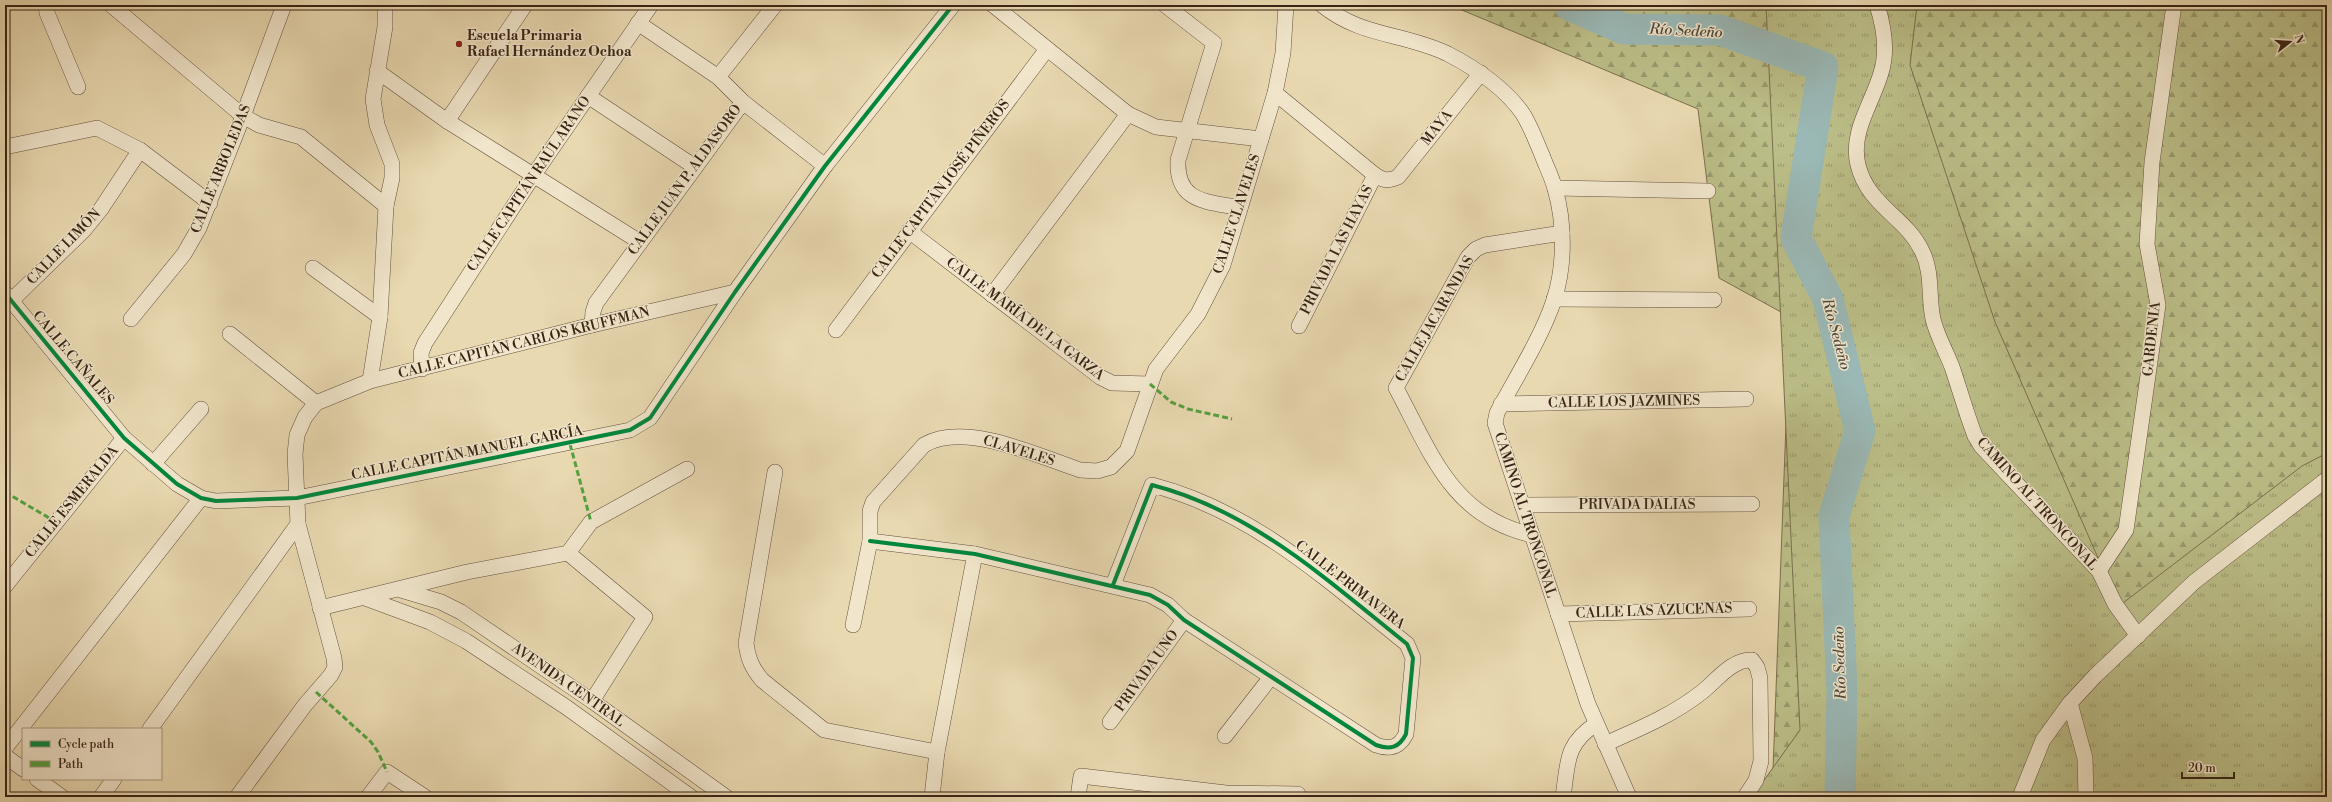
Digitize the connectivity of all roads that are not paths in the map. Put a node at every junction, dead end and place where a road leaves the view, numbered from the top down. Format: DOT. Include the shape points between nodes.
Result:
graph roads {
  1 [pos="46,5"];
  2 [pos="111,5"];
  3 [pos="284,5"];
  4 [pos="525,5"];
  5 [pos="651,5"];
  6 [pos="776,5"];
  7 [pos="953,5"];
  8 [pos="993,5"];
  9 [pos="1165,5"];
  10 [pos="1286,5"];
  11 [pos="1322,5"];
  12 [pos="1877,5"];
  13 [pos="2174,5"];
  14 [pos="387,6"];
  15 [pos="638,23"];
  16 [pos="1047,49"];
  17 [pos="377,72"];
  18 [pos="1481,74"];
  19 [pos="718,77"];
  20 [pos="78,87"];
  21 [pos="1275,93"];
  22 [pos="588,96"];
  23 [pos="743,102"];
  24 [pos="1128,114"];
  25 [pos="243,116"];
  26 [pos="447,121"];
  27 [pos="1187,129"];
  28 [pos="1261,139"];
  29 [pos="5,147"];
  30 [pos="140,150"];
  31 [pos="825,166"];
  32 [pos="695,167"];
  33 [pos="1375,175"];
  34 [pos="533,176"];
  35 [pos="1555,188"];
  36 [pos="1708,191"];
  37 [pos="210,203"];
  38 [pos="386,206"];
  39 [pos="1240,208"];
  40 [pos="909,231"];
  41 [pos="1562,233"];
  42 [pos="640,242"];
  43 [pos="313,268"];
  44 [pos="734,292"];
  45 [pos="992,295"];
  46 [pos="8,297"];
  47 [pos="1554,299"];
  48 [pos="1714,300"];
  49 [pos="380,317"];
  50 [pos="131,319"];
  51 [pos="592,325"];
  52 [pos="1299,326"];
  53 [pos="836,330"];
  54 [pos="230,334"];
  55 [pos="422,369"];
  56 [pos="370,381"];
  57 [pos="1150,384"];
  58 [pos="1746,399"];
  59 [pos="316,403"];
  60 [pos="1501,404"];
  61 [pos="201,409"];
  62 [pos="124,438"];
  63 [pos="153,464"];
  64 [pos="1111,467"];
  65 [pos="688,469"];
  66 [pos="775,472"];
  67 [pos="2327,479"];
  68 [pos="201,498"];
  69 [pos="297,498"];
  70 [pos="1752,504"];
  71 [pos="1522,505"];
  72 [pos="298,524"];
  73 [pos="1532,535"];
  74 [pos="870,542"];
  75 [pos="568,553"];
  76 [pos="975,554"];
  77 [pos="2099,571"];
  78 [pos="1113,585"];
  79 [pos="5,586"];
  80 [pos="400,590"];
  81 [pos="365,598"];
  82 [pos="320,608"];
  83 [pos="1749,609"];
  84 [pos="1558,614"];
  85 [pos="1184,620"];
  86 [pos="853,625"];
  87 [pos="2138,636"];
  88 [pos="1271,677"];
  89 [pos="592,701"];
  90 [pos="2070,703"];
  91 [pos="1110,722"];
  92 [pos="1596,724"];
  93 [pos="151,728"];
  94 [pos="1224,736"];
  95 [pos="1605,744"];
  96 [pos="5,748"];
  97 [pos="937,752"];
  98 [pos="5,756"];
  99 [pos="22,768"];
  100 [pos="38,780"];
  101 [pos="113,780"];
  102 [pos="1298,794"];
  103 [pos="1226,795"];
  104 [pos="62,797"];
  105 [pos="101,797"];
  106 [pos="237,797"];
  107 [pos="368,797"];
  108 [pos="425,797"];
  109 [pos="692,797"];
  110 [pos="726,797"];
  111 [pos="932,797"];
  112 [pos="1078,797"];
  113 [pos="1563,797"];
  114 [pos="1629,797"];
  115 [pos="1745,797"];
  116 [pos="2020,797"];
  117 [pos="2086,797"];
  1 -- 20 [label="street"];
  2 -- 25 [label="street"];
  3 -- 25 [label="street, CALLE ARBOLEDAS"];
  4 -- 26 [label="street"];
  5 -- 15 [label="street, CALLE CAPITÁN RAÚL ARANO"];
  6 -- 19 [label="street"];
  7 -- 31 [label="street"];
  8 -- 16 [label="street"];
  9 -- 27 [label="street" via="1214,43"];
  10 -- 21 [label="street, CALLE CLAVELES" via="1283,53"];
  11 -- 18 [label="street, CAMINO AL TRONCONAL" via="1348,23 1446,53"];
  12 -- 77 [label="street, CAMINO AL TRONCONAL" via="1885,48 1881,72 1860,125 1856,145 1858,165 1864,184 1877,202 1912,236 1922,250 1928,266 1936,331 1978,441"];
  13 -- 77 [label="street, GARDENIA" via="2152,162 2147,244 2158,305 2126,530"];
  14 -- 17 [label="street"];
  15 -- 19 [label="street, CALLE JUAN P. ALDASORO"];
  15 -- 22 [label="street, CALLE CAPITÁN RAÚL ARANO"];
  16 -- 24 [label="street"];
  16 -- 40 [label="street, CALLE CAPITÁN JOSÉ PIÑEROS"];
  17 -- 26 [label="street"];
  17 -- 38 [label="street" via="372,99 374,112 392,164"];
  18 -- 33 [label="street, MAYA" via="1398,176 1382,180"];
  18 -- 35 [label="street, CAMINO AL TRONCONAL" via="1510,98 1522,114 1533,133"];
  19 -- 23 [label="street, CALLE JUAN P. ALDASORO"];
  21 -- 28 [label="street, CALLE CLAVELES"];
  21 -- 33 [label="street"];
  22 -- 32 [label="street"];
  22 -- 34 [label="street, CALLE CAPITÁN RAÚL ARANO"];
  23 -- 31 [label="street"];
  23 -- 32 [label="street, CALLE JUAN P. ALDASORO"];
  24 -- 27 [label="street" via="1156,127"];
  24 -- 45 [label="street"];
  25 -- 37 [label="street, CALLE ARBOLEDAS"];
  25 -- 38 [label="street" via="259,125 301,138"];
  26 -- 34 [label="street"];
  27 -- 28 [label="street"];
  27 -- 39 [label="street" via="1178,160 1177,174 1180,184 1196,199"];
  28 -- 39 [label="street, CALLE CLAVELES"];
  29 -- 30 [label="street" via="97,128"];
  30 -- 37 [label="street"];
  30 -- 46 [label="street, CALLE LIMÓN" via="84,230"];
  31 -- 44 [label="street"];
  32 -- 42 [label="street, CALLE JUAN P. ALDASORO"];
  33 -- 52 [label="street, PRIVADA LAS HAYAS"];
  34 -- 42 [label="street"];
  34 -- 55 [label="street, CALLE CAPITÁN RAÚL ARANO" via="425,343 421,353"];
  35 -- 36 [label="street"];
  35 -- 41 [label="street, CAMINO AL TRONCONAL"];
  37 -- 50 [label="street, CALLE ARBOLEDAS" via="184,254"];
  38 -- 49 [label="street"];
  39 -- 57 [label="street, CALLE CLAVELES" via="1223,264 1210,292 1198,314 1164,356"];
  40 -- 45 [label="street, CALLE MARÍA DE LA GARZA"];
  40 -- 53 [label="street, CALLE CAPITÁN JOSÉ PIÑEROS"];
  41 -- 47 [label="street, CAMINO AL TRONCONAL" via="1561,262"];
  41 -- 73 [label="street, CALLE JACARANDAS" via="1485,245 1476,249 1468,257 1396,388 1455,491 1472,508 1491,521 1511,530"];
  42 -- 51 [label="street, CALLE JUAN P. ALDASORO" via="596,303"];
  43 -- 49 [label="street"];
  44 -- 51 [label="street, CALLE CAPITÁN CARLOS KRUFFMAN"];
  44 -- 69 [label="street, CALLE CAPITÁN MANUEL GARCÍA" via="650,418 641,426 570,444"];
  45 -- 57 [label="street, CALLE MARÍA DE LA GARZA" via="1100,377 1112,383"];
  46 -- 62 [label="street, CALLE CAÑALES"];
  47 -- 48 [label="street"];
  47 -- 60 [label="street, CAMINO AL TRONCONAL"];
  49 -- 56 [label="street"];
  51 -- 55 [label="street, CALLE CAPITÁN CARLOS KRUFFMAN"];
  54 -- 59 [label="street"];
  55 -- 56 [label="street, CALLE CAPITÁN CARLOS KRUFFMAN"];
  56 -- 59 [label="street, CALLE CAPITÁN CARLOS KRUFFMAN"];
  57 -- 64 [label="street, CALLE CLAVELES" via="1132,442"];
  58 -- 60 [label="street, CALLE LOS JAZMINES"];
  59 -- 69 [label="street" via="305,417 297,435"];
  60 -- 71 [label="street, CAMINO AL TRONCONAL" via="1495,423"];
  61 -- 63 [label="street"];
  62 -- 63 [label="street, CALLE CAÑALES"];
  62 -- 79 [label="street, CALLE ESMERALDA"];
  63 -- 68 [label="street, CALLE CAÑALES" via="177,484"];
  64 -- 74 [label="street, CLAVELES" via="1097,471 1080,470 983,438 932,440 924,445 873,502 870,511"];
  65 -- 75 [label="street" via="591,522"];
  66 -- 97 [label="street" via="746,643 747,658 762,680 824,730"];
  67 -- 87 [label="street" via="2206,571"];
  68 -- 69 [label="street, CALLE CAPITÁN MANUEL GARCÍA"];
  68 -- 96 [label="street"];
  69 -- 72 [label="street"];
  70 -- 71 [label="street, PRIVADA DALIAS"];
  71 -- 73 [label="street, CAMINO AL TRONCONAL"];
  72 -- 82 [label="street"];
  72 -- 93 [label="street"];
  73 -- 84 [label="street, CAMINO AL TRONCONAL"];
  74 -- 76 [label="street"];
  74 -- 86 [label="street, CLAVELES"];
  75 -- 80 [label="street" via="467,572"];
  75 -- 89 [label="street" via="645,617"];
  76 -- 78 [label="street"];
  76 -- 97 [label="street"];
  77 -- 87 [label="street, CAMINO AL TRONCONAL" via="2115,604"];
  78 -- 85 [label="street" via="1150,595 1168,605"];
  78 -- 88 [label="street, CALLE PRIMAVERA" via="1152,485 1200,500 1289,549 1407,644 1412,658 1406,734 1402,743 1386,749 1376,746"];
  80 -- 81 [label="street"];
  80 -- 89 [label="street, AVENIDA CENTRAL" via="435,600 461,612"];
  81 -- 82 [label="street"];
  81 -- 109 [label="street, AVENIDA CENTRAL" via="430,622 466,641 566,707"];
  82 -- 106 [label="street" via="334,658 332,675 305,704"];
  83 -- 84 [label="street, CALLE LAS AZUCENAS"];
  84 -- 92 [label="street, CAMINO AL TRONCONAL"];
  85 -- 88 [label="street"];
  85 -- 91 [label="street, PRIVADA UNO"];
  87 -- 90 [label="street"];
  88 -- 94 [label="street"];
  89 -- 110 [label="street, AVENIDA CENTRAL"];
  90 -- 116 [label="street" via="2043,740"];
  90 -- 117 [label="street" via="2085,758"];
  92 -- 95 [label="street, CAMINO AL TRONCONAL"];
  92 -- 113 [label="street" via="1581,734 1574,743"];
  95 -- 114 [label="street, CAMINO AL TRONCONAL"];
  95 -- 115 [label="street" via="1656,721 1701,692 1736,663 1752,660 1757,666 1760,678 1761,761 1756,780"];
  97 -- 111 [label="street"];
  98 -- 99 [label="street"];
  100 -- 104 [label="street"];
  101 -- 105 [label="street"];
  102 -- 103 [label="street"];
  103 -- 112 [label="street" via="1081,776"];
  107 -- 108 [label="street" via="387,772"];
}
